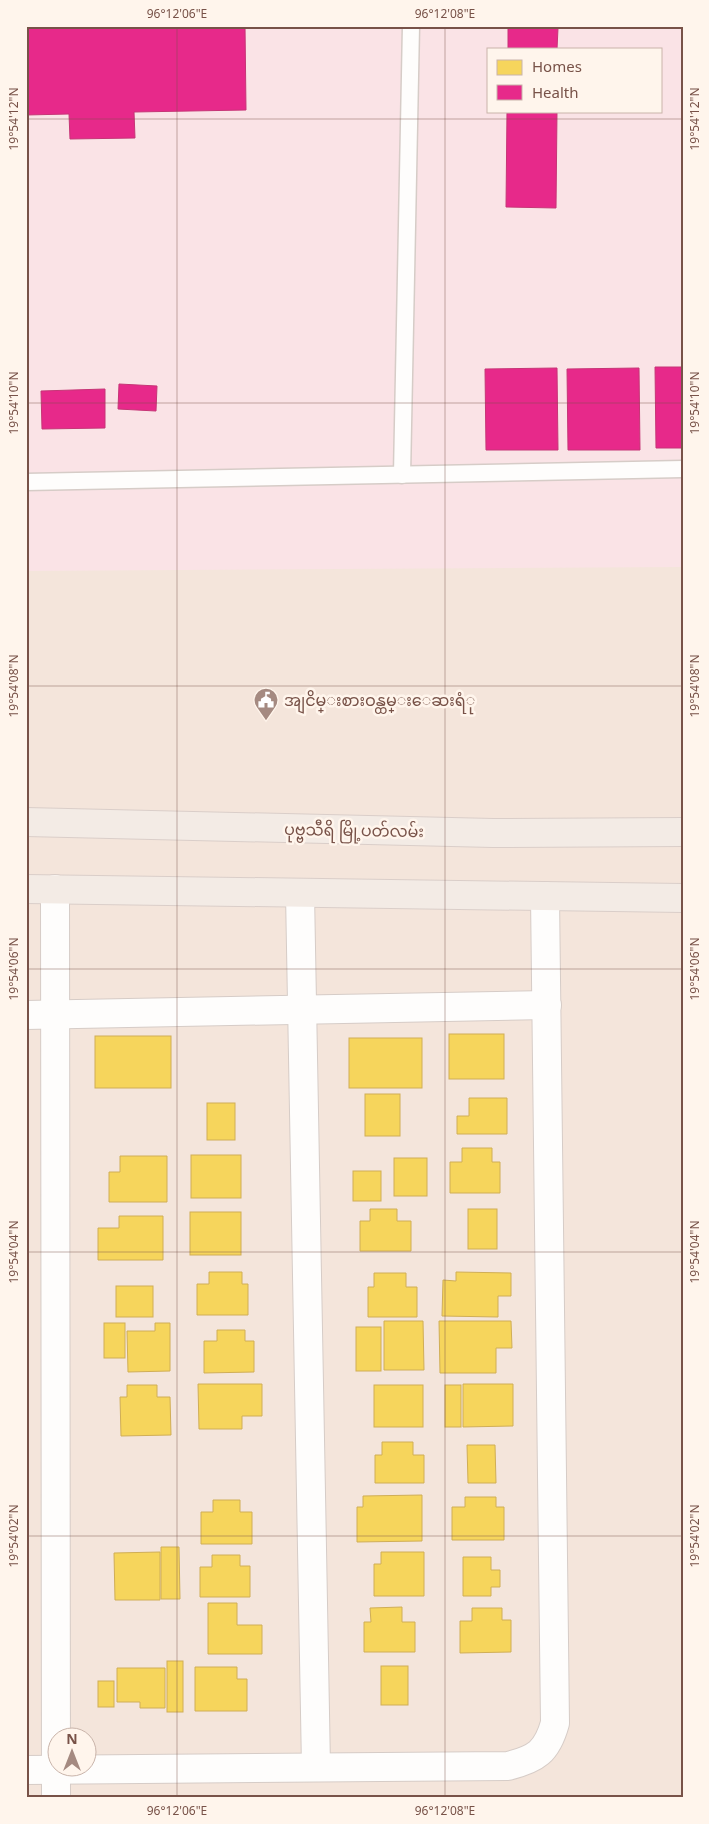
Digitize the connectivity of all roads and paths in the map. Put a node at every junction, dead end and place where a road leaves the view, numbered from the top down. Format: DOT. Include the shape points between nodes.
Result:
graph roads {
  1 [pos="410,26"];
  2 [pos="683,469"];
  3 [pos="402,475"];
  4 [pos="26,482"];
  5 [pos="26,822"];
  6 [pos="683,832"];
  7 [pos="26,889"];
  8 [pos="56,890"];
  9 [pos="300,893"];
  10 [pos="546,896"];
  11 [pos="683,898"];
  12 [pos="547,1005"];
  13 [pos="302,1010"];
  14 [pos="26,1015"];
  15 [pos="56,1015"];
  16 [pos="56,1726"];
  17 [pos="316,1767"];
  18 [pos="26,1770"];
  19 [pos="48,1770"];
  20 [pos="98,1770"];
  21 [pos="56,1776"];
  22 [pos="56,1798"];
  1 -- 3 [label="lane"];
  2 -- 3 [label="lane"];
  3 -- 4 [label="lane"];
  5 -- 6 [label="main road, ပုဗ္ဗသီရိ မြို့ပတ်လမ်း" via="493,833"];
  7 -- 8 [label="main road"];
  8 -- 9 [label="main road"];
  8 -- 15 [label="street"];
  9 -- 10 [label="main road"];
  9 -- 13 [label="street"];
  10 -- 11 [label="main road"];
  10 -- 12 [label="street"];
  12 -- 13 [label="street"];
  12 -- 17 [label="street" via="555,1723 551,1738 541,1753 526,1762 508,1766"];
  13 -- 15 [label="street"];
  13 -- 17 [label="street"];
  14 -- 15 [label="street"];
  15 -- 16 [label="street"];
  17 -- 20 [label="street"];
  18 -- 19 [label="street"];
  21 -- 22 [label="street"];
}
